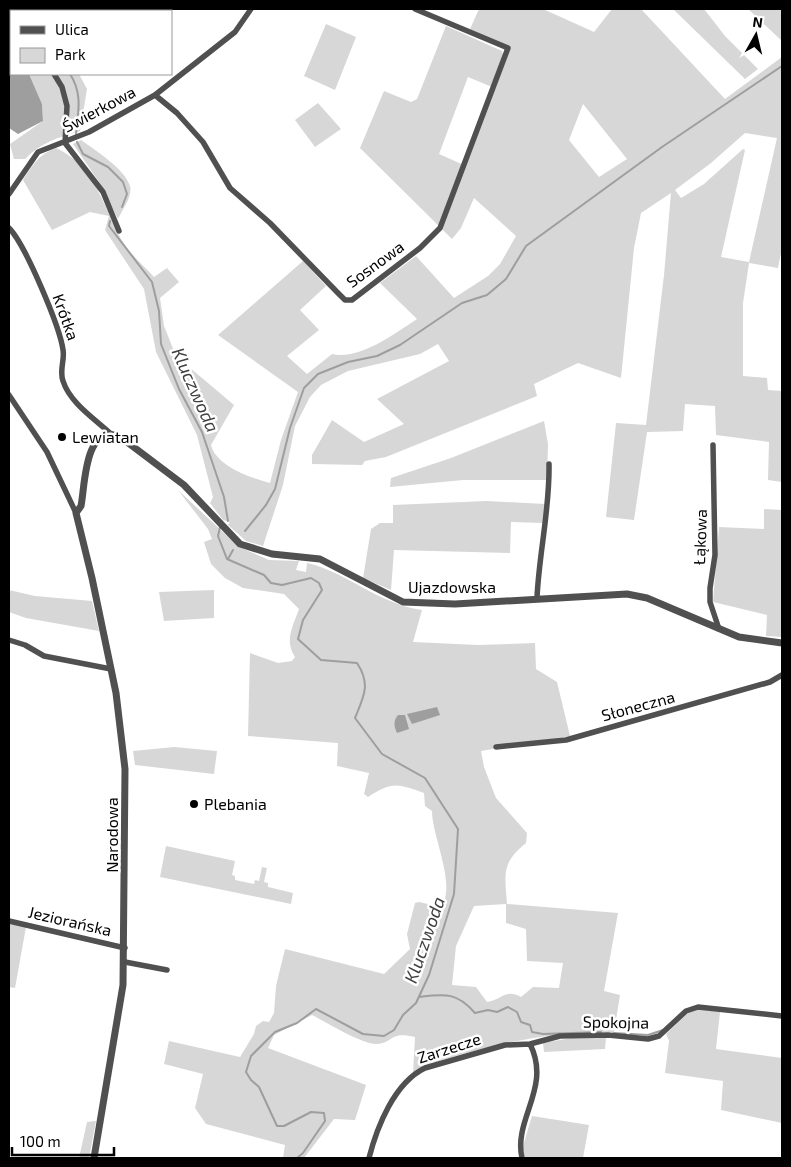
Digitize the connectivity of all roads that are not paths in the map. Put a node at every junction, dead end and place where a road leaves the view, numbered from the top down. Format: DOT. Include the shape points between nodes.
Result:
graph roads {
  1 [pos="251,9"];
  2 [pos="415,9"];
  3 [pos="55,75"];
  4 [pos="155,95"];
  5 [pos="65,143"];
  6 [pos="9,194"];
  7 [pos="9,228"];
  8 [pos="119,231"];
  9 [pos="9,395"];
  10 [pos="111,434"];
  11 [pos="713,444"];
  12 [pos="550,464"];
  13 [pos="76,514"];
  14 [pos="537,598"];
  15 [pos="719,629"];
  16 [pos="9,640"];
  17 [pos="782,643"];
  18 [pos="111,669"];
  19 [pos="782,675"];
  20 [pos="496,747"];
  21 [pos="9,921"];
  22 [pos="125,948"];
  23 [pos="124,962"];
  24 [pos="167,970"];
  25 [pos="782,1016"];
  26 [pos="530,1044"];
  27 [pos="94,1158"];
  28 [pos="370,1158"];
  29 [pos="522,1158"];
  1 -- 4 [label="street, Świerkowa" via="235,32"];
  2 -- 4 [label="street, Sosnowa" via="508,48 440,228 352,300 345,300 270,223 230,188 203,142 177,113"];
  3 -- 5 [label="street" via="67,106"];
  4 -- 5 [label="street, Świerkowa"];
  5 -- 6 [label="street, Świerkowa" via="51,145 38,152"];
  5 -- 8 [label="street" via="103,192"];
  7 -- 10 [label="street, Krótka" via="17,236 32,268 64,351 63,381 71,395"];
  9 -- 13 [label="street" via="43,446"];
  10 -- 13 [label="street" via="100,439 89,453 81,506"];
  10 -- 14 [label="street, Ujazdowska" via="119,436 184,485 236,541 252,549 320,559 403,602 455,604"];
  11 -- 15 [label="street, Łąkowa" via="715,555 710,602"];
  12 -- 14 [label="street"];
  13 -- 18 [label="street, Narodowa"];
  14 -- 15 [label="street, Ujazdowska" via="634,595"];
  15 -- 17 [label="street, Ujazdowska" via="739,637"];
  16 -- 18 [label="street" via="44,656"];
  18 -- 22 [label="street, Narodowa" via="125,760"];
  19 -- 20 [label="street, Słoneczna" via="770,682 566,740"];
  21 -- 22 [label="street, Jeziorańska"];
  22 -- 23 [label="street, Narodowa"];
  23 -- 24 [label="street"];
  23 -- 27 [label="street, Narodowa" via="115,1040"];
  25 -- 26 [label="street, Spokojna" via="698,1007 686,1011 659,1036 648,1039 608,1034 580,1035"];
  26 -- 28 [label="street, Zarzecze" via="505,1045 415,1073 398,1092 383,1120"];
  26 -- 29 [label="street" via="538,1067"];
}
